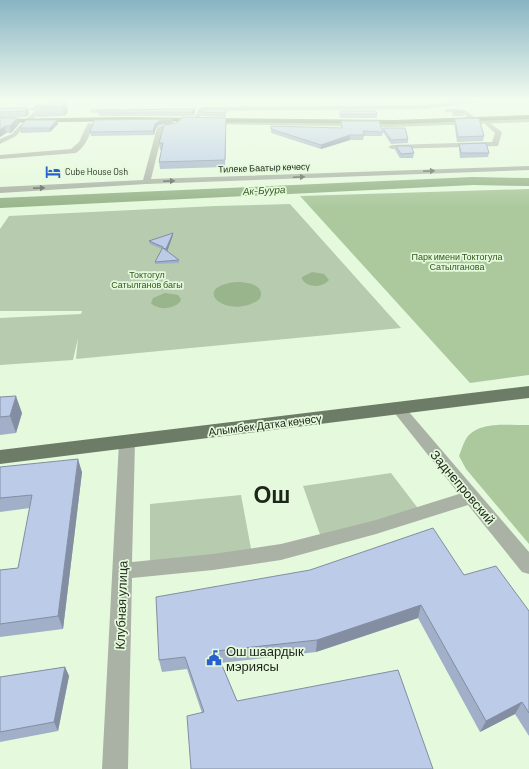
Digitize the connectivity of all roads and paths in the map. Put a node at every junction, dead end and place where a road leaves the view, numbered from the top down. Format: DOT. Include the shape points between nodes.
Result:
graph roads {
  1 [pos="12,136"];
  2 [pos="86,136"];
  3 [pos="158,136"];
  4 [pos="498,136"];
  5 [pos="0,142"];
  6 [pos="392,147"];
  7 [pos="0,157"];
  8 [pos="529,168"];
  9 [pos="146,182"];
  10 [pos="0,190"];
  11 [pos="529,392"];
  12 [pos="398,408"];
  13 [pos="127,442"];
  14 [pos="0,457"];
  15 [pos="471,497"];
  16 [pos="529,566"];
  17 [pos="122,571"];
  18 [pos="115,769"];
  1 -- 5 [label="street"];
  2 -- 7 [label="street" via="80,146 73,151"];
  3 -- 9 [label="street"];
  4 -- 6 [label="street" via="495,144"];
  9 -- 8 [label="street, Тилеке Баатыр көчөсү, one-way"];
  10 -- 9 [label="street, Тилеке Баатыр көчөсү, one-way"];
  11 -- 12 [label="main road, Алымбек Датка көчөсү"];
  12 -- 13 [label="main road, Алымбек Датка көчөсү"];
  12 -- 15 [label="street, Заднепровский"];
  13 -- 14 [label="main road, Алымбек Датка көчөсү"];
  13 -- 17 [label="street, Клубная улица"];
  15 -- 16 [label="street, Заднепровский"];
  15 -- 17 [label="street" via="376,527 281,552"];
  17 -- 18 [label="street, Клубная улица"];
}
